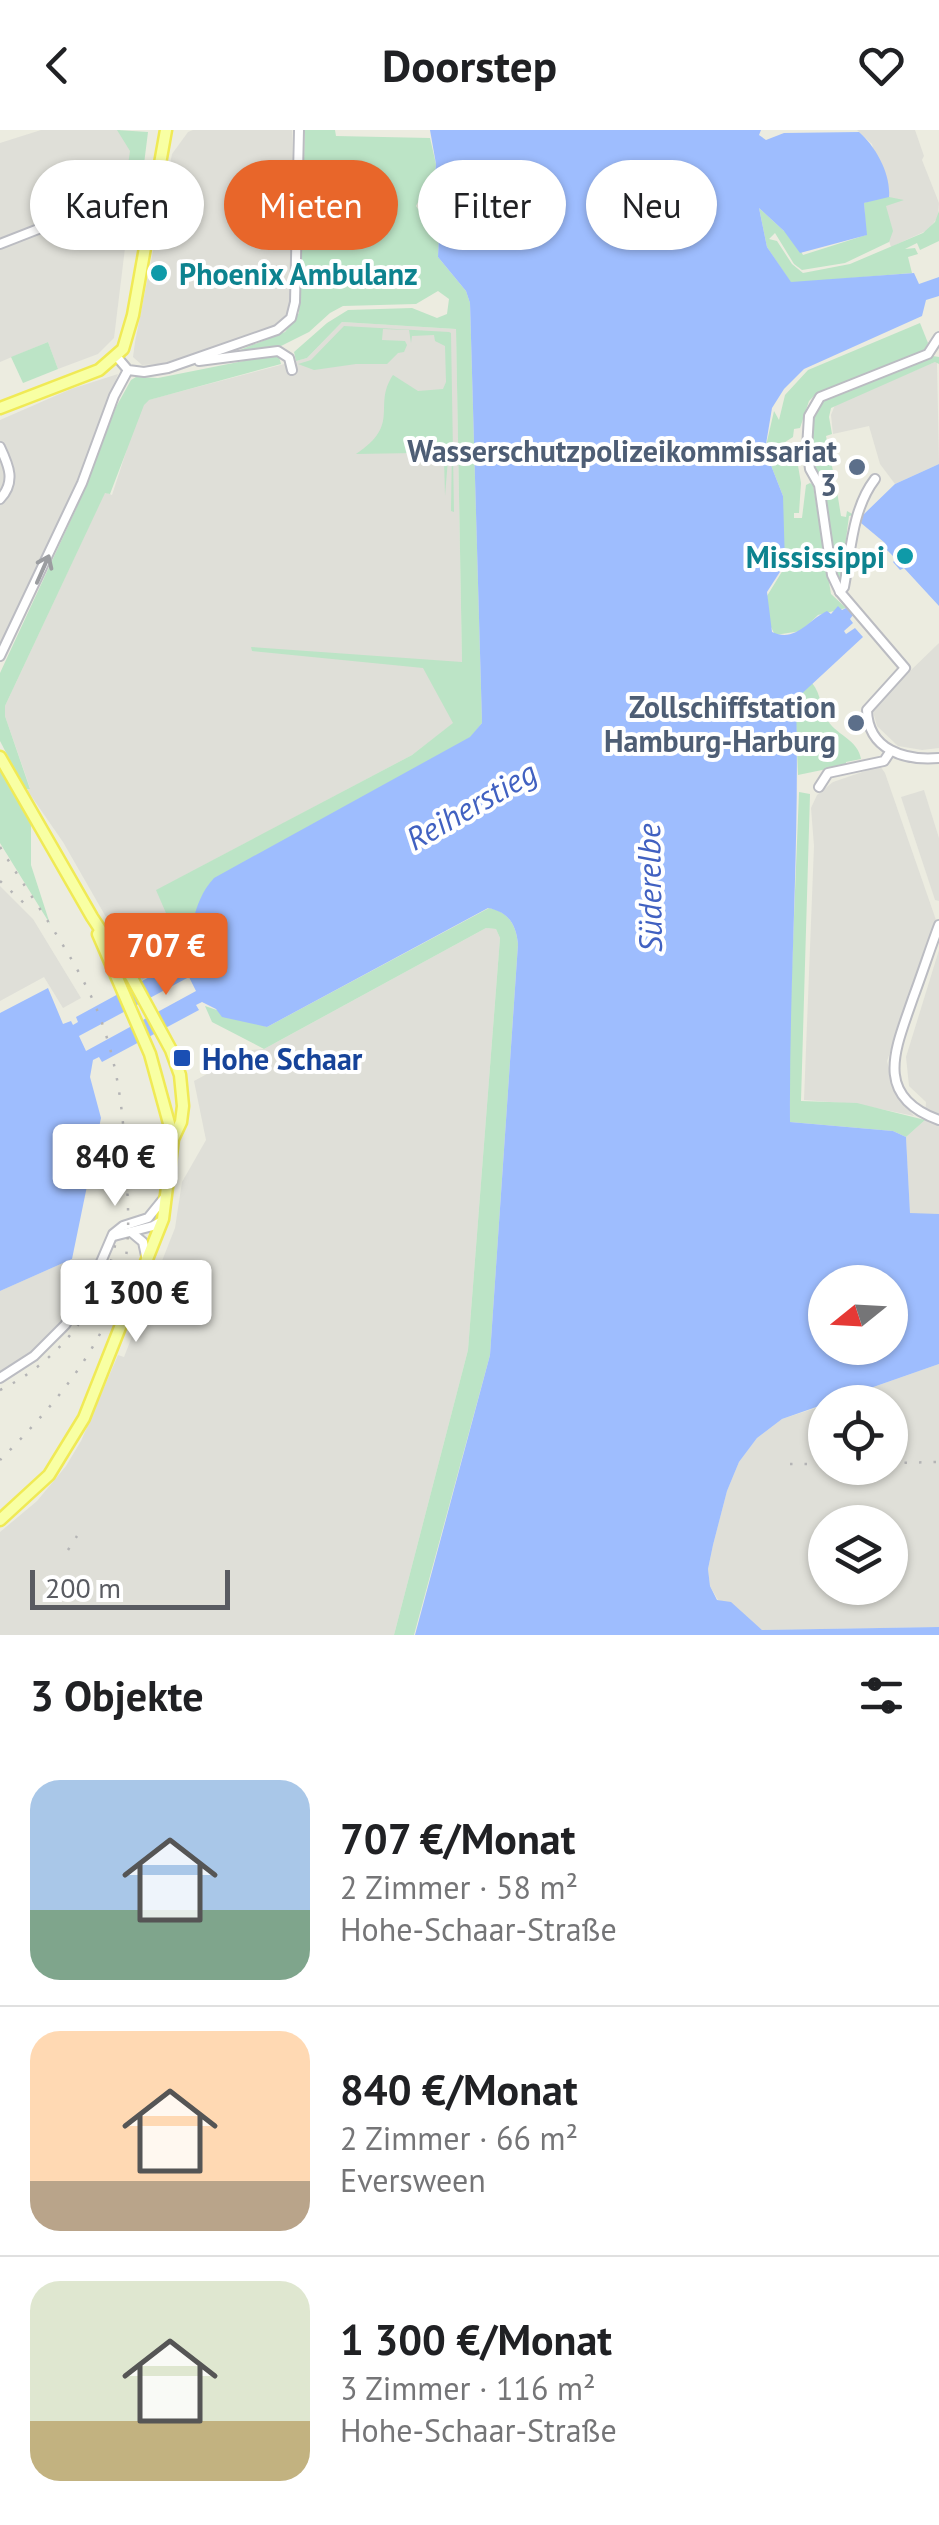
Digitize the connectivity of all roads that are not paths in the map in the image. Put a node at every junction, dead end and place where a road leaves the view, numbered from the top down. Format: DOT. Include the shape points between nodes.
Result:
graph roads {
  1 [pos="166,130"];
  2 [pos="300,130"];
  3 [pos="160,160"];
  4 [pos="30,232"];
  5 [pos="0,244"];
  6 [pos="144,250"];
  7 [pos="939,337"];
  8 [pos="117,357"];
  9 [pos="194,360"];
  10 [pos="128,370"];
  11 [pos="292,370"];
  12 [pos="0,408"];
  13 [pos="0,447"];
  14 [pos="876,479"];
  15 [pos="0,499"];
  16 [pos="840,592"];
  17 [pos="0,656"];
  18 [pos="890,752"];
  19 [pos="0,757"];
  20 [pos="939,758"];
  21 [pos="819,787"];
  22 [pos="92,917"];
  23 [pos="939,925"];
  24 [pos="939,1120"];
  25 [pos="174,1138"];
  26 [pos="167,1194"];
  27 [pos="143,1221"];
  28 [pos="158,1226"];
  29 [pos="131,1232"];
  30 [pos="110,1238"];
  31 [pos="146,1266"];
  32 [pos="0,1378"];
  33 [pos="0,1520"];
  1 -- 3 [label="main road"];
  2 -- 9 [label="street" via="294,313 278,330"];
  4 -- 5 [label="street"];
  6 -- 8 [label="main road" via="129,336"];
  7 -- 16 [label="street" via="928,354 824,394 812,408 808,463 819,485 828,558"];
  8 -- 10 [label="street"];
  8 -- 12 [label="main road"];
  9 -- 10 [label="street" via="157,372"];
  9 -- 11 [label="street" via="278,350"];
  17 -- 10 [label="street, one-way"];
  13 -- 15 [label="street" via="10,473"];
  14 -- 16 [label="street" via="858,511"];
  16 -- 18 [label="street" via="906,668 866,712 871,733"];
  18 -- 20 [label="street" via="912,760"];
  18 -- 21 [label="street" via="884,761 828,773"];
  19 -- 22 [label="main road"];
  22 -- 25 [label="main road" via="147,1048"];
  22 -- 25 [label="main road" via="174,1056 182,1085"];
  23 -- 24 [label="street" via="894,1051 900,1091 913,1108"];
  25 -- 26 [label="main road"];
  26 -- 27 [label="street"];
  26 -- 28 [label="main road"];
  27 -- 28 [label="street"];
  27 -- 30 [label="street"];
  28 -- 29 [label="street"];
  28 -- 31 [label="main road"];
  29 -- 30 [label="street"];
  29 -- 31 [label="street" via="144,1244"];
  30 -- 32 [label="street" via="65,1326"];
  31 -- 33 [label="main road" via="74,1437 40,1485"];
}
